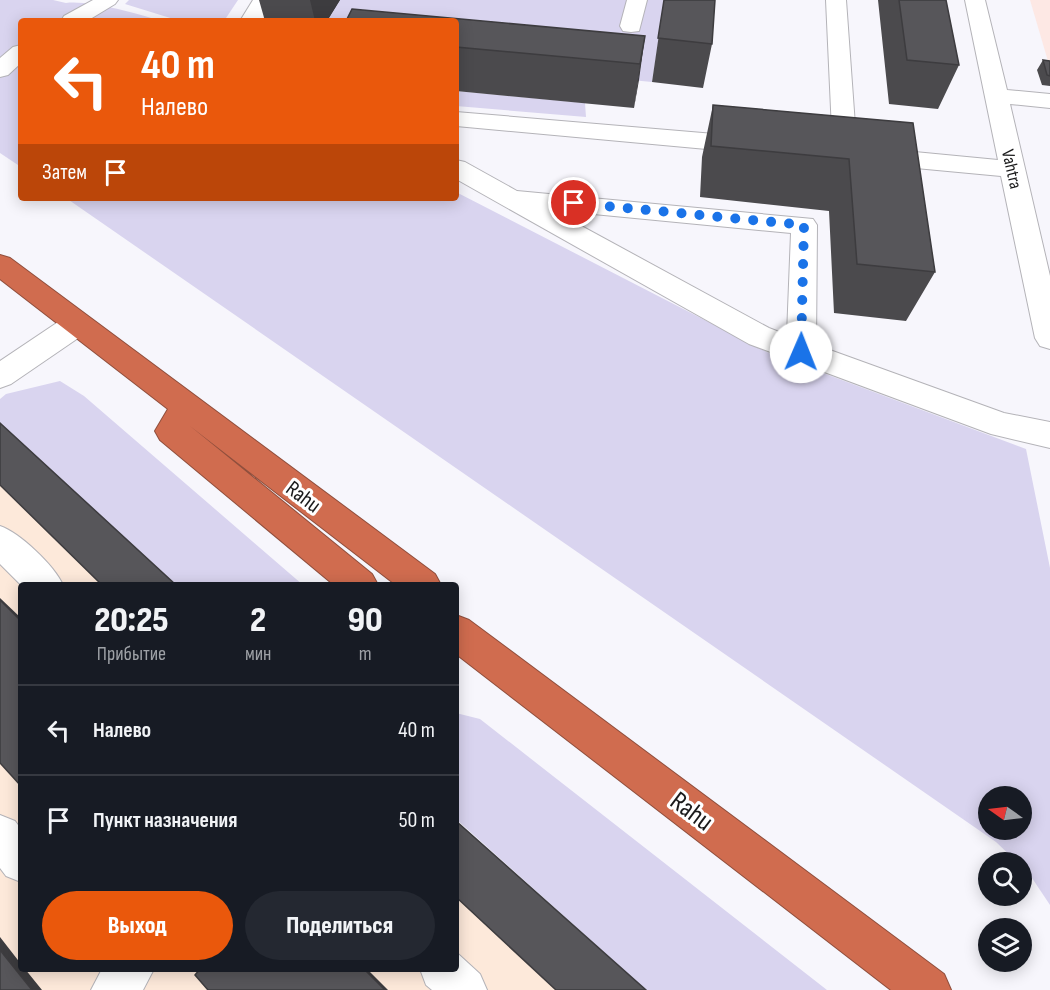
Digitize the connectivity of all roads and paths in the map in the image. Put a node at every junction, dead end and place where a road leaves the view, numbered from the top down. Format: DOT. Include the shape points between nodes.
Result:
graph roads {
  1 [pos="108,0"];
  2 [pos="263,0"];
  3 [pos="637,0"];
  4 [pos="836,0"];
  5 [pos="975,0"];
  6 [pos="77,18"];
  7 [pos="253,18"];
  8 [pos="632,26"];
  9 [pos="18,55"];
  10 [pos="0,70"];
  11 [pos="995,96"];
  12 [pos="1050,101"];
  13 [pos="459,119"];
  14 [pos="777,147"];
  15 [pos="459,170"];
  16 [pos="1012,170"];
  17 [pos="508,197"];
  18 [pos="0,265"];
  19 [pos="77,324"];
  20 [pos="1050,338"];
  21 [pos="801,352"];
  22 [pos="0,376"];
  23 [pos="186,407"];
  24 [pos="1050,435"];
  25 [pos="0,541"];
  26 [pos="42,582"];
  27 [pos="356,582"];
  28 [pos="419,582"];
  29 [pos="459,634"];
  30 [pos="0,836"];
  31 [pos="18,857"];
  32 [pos="445,972"];
  33 [pos="464,990"];
  34 [pos="928,990"];
  1 -- 6 [label="street"];
  2 -- 7 [label="street"];
  3 -- 8 [label="street"];
  4 -- 16 [label="street" via="833,152"];
  5 -- 11 [label="street, Vahtra"];
  9 -- 10 [label="street"];
  11 -- 12 [label="street"];
  11 -- 16 [label="street, Vahtra"];
  13 -- 14 [label="street"];
  15 -- 17 [label="street"];
  16 -- 20 [label="street, Vahtra"];
  17 -- 21 [label="street" via="759,336"];
  17 -- 21 [label="street" via="804,225"];
  18 -- 19 [label="highway, Rahu"];
  19 -- 22 [label="street"];
  19 -- 23 [label="highway, Rahu"];
  21 -- 24 [label="street" via="1002,425"];
  23 -- 27 [label="highway, Rahu" via="171,431"];
  23 -- 28 [label="highway, Rahu"];
  25 -- 26 [label="street"];
  29 -- 34 [label="highway, Rahu"];
  30 -- 31 [label="street"];
  32 -- 33 [label="street"];
}
